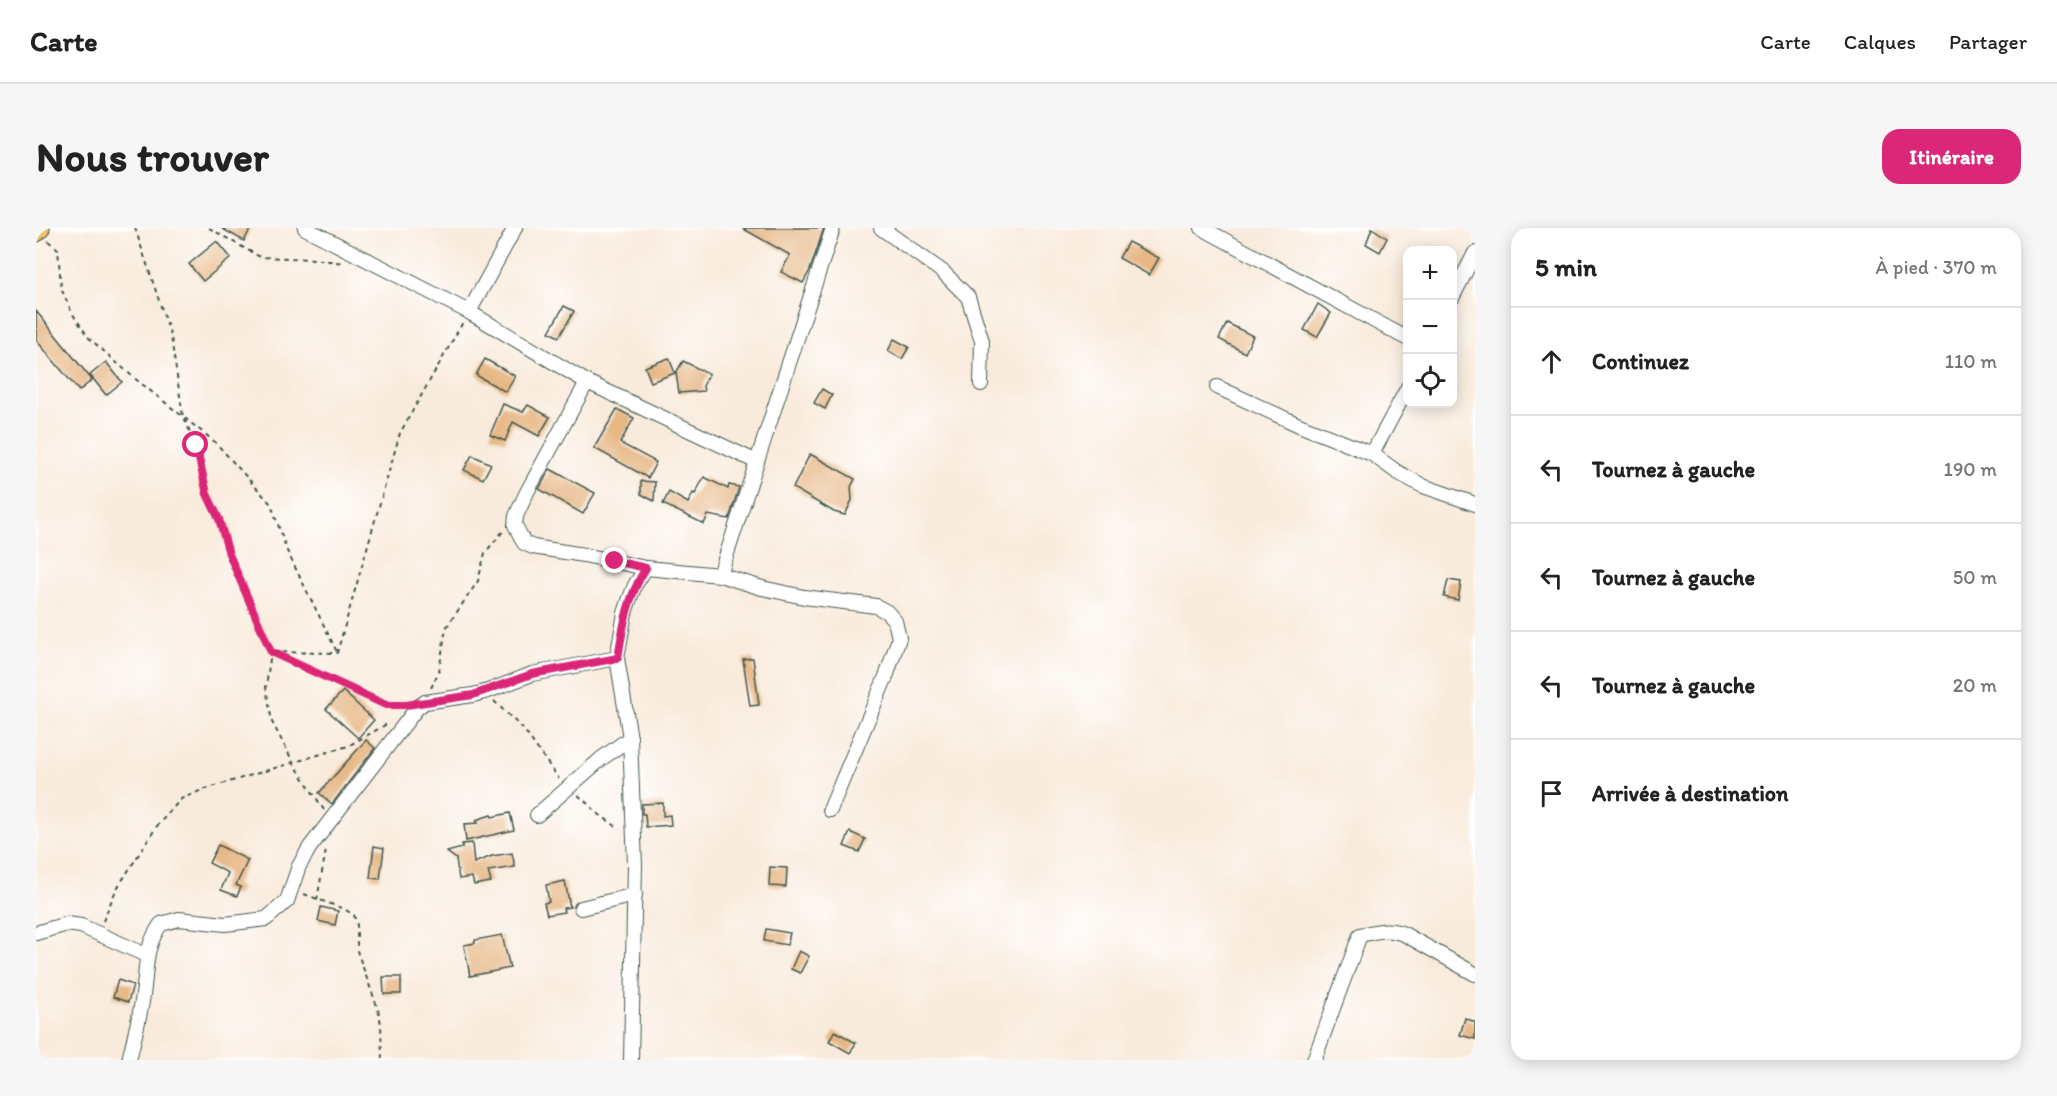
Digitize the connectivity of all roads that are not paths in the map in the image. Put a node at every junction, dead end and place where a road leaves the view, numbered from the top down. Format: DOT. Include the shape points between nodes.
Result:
graph roads {
  1 [pos="305,228"];
  2 [pos="515,228"];
  3 [pos="833,228"];
  4 [pos="881,228"];
  5 [pos="1202,228"];
  6 [pos="1475,254"];
  7 [pos="1457,288"];
  8 [pos="469,312"];
  9 [pos="1403,337"];
  10 [pos="587,382"];
  11 [pos="981,384"];
  12 [pos="1217,387"];
  13 [pos="1403,395"];
  14 [pos="1372,454"];
  15 [pos="757,462"];
  16 [pos="1475,504"];
  17 [pos="646,568"];
  18 [pos="720,575"];
  19 [pos="618,658"];
  20 [pos="630,738"];
  21 [pos="830,810"];
  22 [pos="537,815"];
  23 [pos="635,895"];
  24 [pos="580,908"];
  25 [pos="36,933"];
  26 [pos="146,955"];
  27 [pos="1475,974"];
  28 [pos="129,1060"];
  29 [pos="631,1060"];
  30 [pos="1314,1060"];
  1 -- 8 [label="street"];
  2 -- 8 [label="street"];
  3 -- 15 [label="street"];
  4 -- 11 [label="street" via="944,272 968,297 982,341"];
  5 -- 9 [label="street"];
  6 -- 7 [label="street"];
  8 -- 10 [label="street"];
  10 -- 15 [label="street"];
  10 -- 17 [label="street" via="516,516 518,535 533,548"];
  12 -- 14 [label="street"];
  13 -- 14 [label="street"];
  14 -- 16 [label="street" via="1423,486"];
  15 -- 18 [label="street"];
  17 -- 18 [label="street"];
  17 -- 19 [label="street" via="630,598"];
  18 -- 21 [label="street" via="804,597 876,606 895,621 899,638 887,674"];
  19 -- 20 [label="street"];
  19 -- 26 [label="street" via="532,674 473,695 425,702 310,848 287,901 266,919 225,924 179,919 161,924"];
  20 -- 22 [label="street"];
  20 -- 23 [label="street"];
  23 -- 24 [label="street"];
  23 -- 29 [label="street"];
  25 -- 26 [label="street" via="67,924 81,926"];
  26 -- 28 [label="street" via="144,993"];
  27 -- 30 [label="street" via="1393,929 1360,935"];
}
